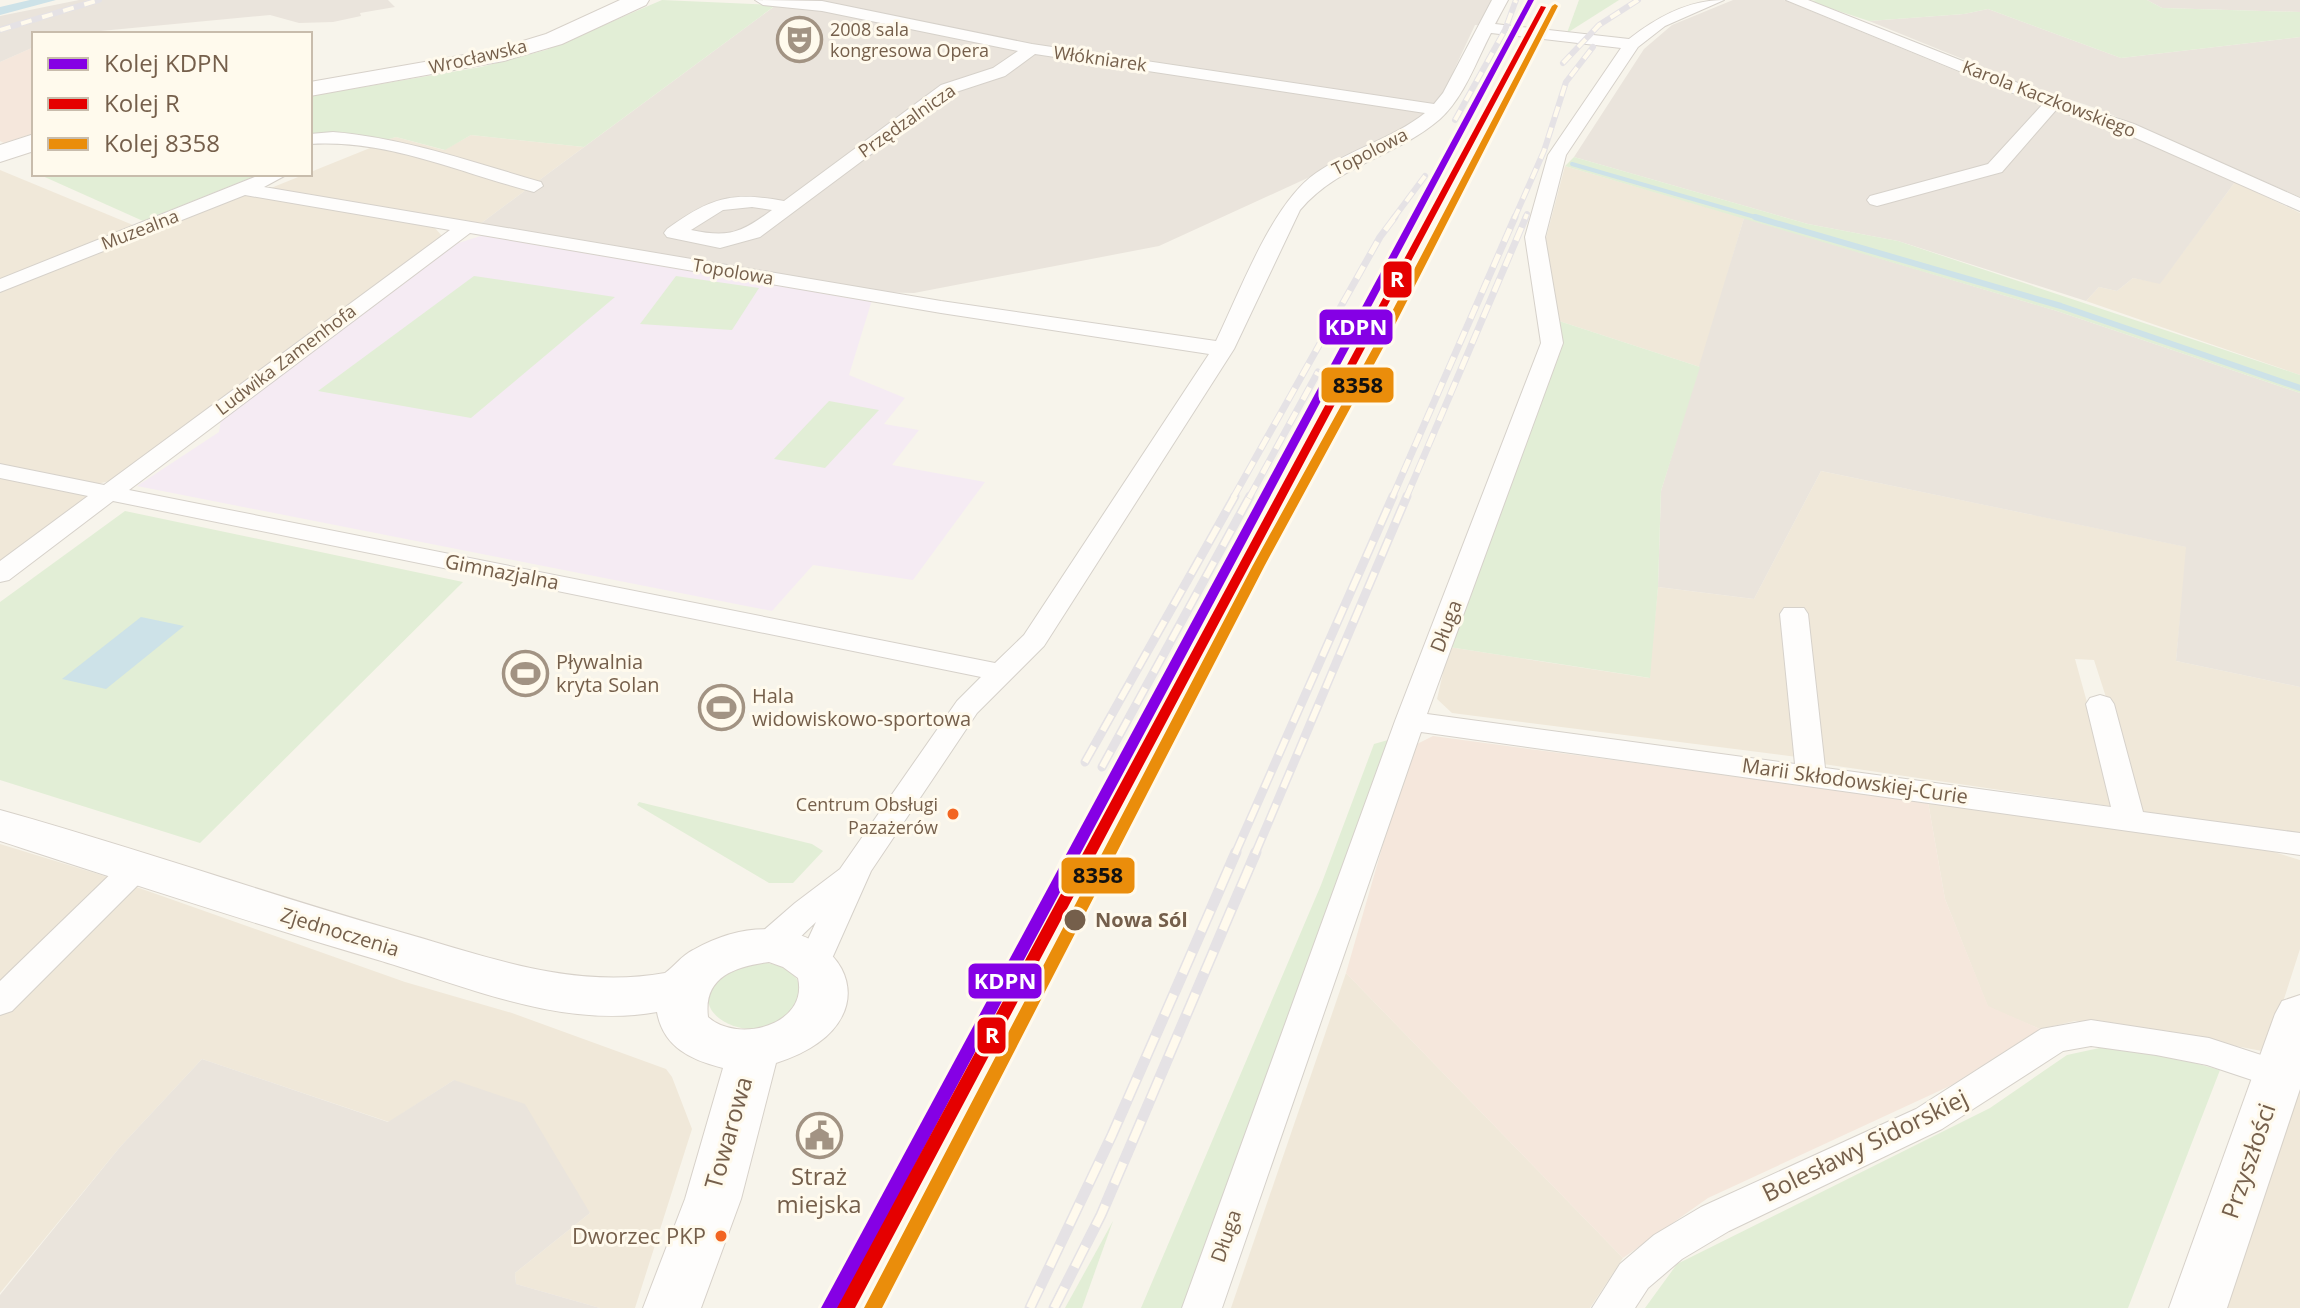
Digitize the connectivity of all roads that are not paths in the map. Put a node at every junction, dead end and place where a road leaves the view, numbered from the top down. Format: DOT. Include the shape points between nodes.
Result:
graph roads {
  1 [pos="638,0"];
  2 [pos="763,0"];
  3 [pos="1500,0"];
  4 [pos="1716,0"];
  5 [pos="1794,0"];
  6 [pos="1484,28"];
  7 [pos="1632,44"];
  8 [pos="1032,49"];
  9 [pos="312,89"];
  10 [pos="2053,103"];
  11 [pos="1438,110"];
  12 [pos="312,139"];
  13 [pos="32,143"];
  14 [pos="0,154"];
  15 [pos="274,176"];
  16 [pos="534,186"];
  17 [pos="245,189"];
  18 [pos="1877,200"];
  19 [pos="2300,205"];
  20 [pos="788,207"];
  21 [pos="466,227"];
  22 [pos="0,286"];
  23 [pos="1223,349"];
  24 [pos="0,471"];
  25 [pos="107,493"];
  26 [pos="0,574"];
  27 [pos="1794,614"];
  28 [pos="1003,673"];
  29 [pos="2100,704"];
  30 [pos="1410,721"];
  31 [pos="1811,775"];
  32 [pos="2130,820"];
  33 [pos="0,825"];
  34 [pos="2300,844"];
  35 [pos="135,869"];
  36 [pos="851,877"];
  37 [pos="769,945"];
  38 [pos="814,963"];
  39 [pos="686,987"];
  40 [pos="0,1002"];
  41 [pos="2300,1014"];
  42 [pos="757,1049"];
  43 [pos="2279,1075"];
  44 [pos="672,1308"];
  45 [pos="1202,1308"];
  46 [pos="1612,1308"];
  47 [pos="2198,1308"];
  1 -- 9 [label="street, Wrocławska" via="554,39 496,56"];
  2 -- 8 [label="street, Włókniarek" via="822,6"];
  3 -- 6 [label="street, Topolowa"];
  4 -- 7 [label="street, Długa" via="1659,23"];
  5 -- 10 [label="street, Karola Kaczkowskiego"];
  6 -- 7 [label="street"];
  6 -- 11 [label="street, Topolowa"];
  7 -- 30 [label="street, Długa" via="1557,155 1535,237 1552,343"];
  8 -- 11 [label="street, Włókniarek"];
  8 -- 20 [label="street, Przędzalnicza" via="999,72 947,89"];
  10 -- 18 [label="street" via="1995,168"];
  10 -- 19 [label="street, Karola Kaczkowskiego" via="2128,128"];
  11 -- 23 [label="street, Topolowa" via="1412,132 1325,175 1298,198"];
  12 -- 16 [label="street" via="336,136 380,144"];
  13 -- 14 [label="street"];
  15 -- 17 [label="street, Muzealna"];
  17 -- 21 [label="street, Topolowa"];
  17 -- 22 [label="street, Muzealna"];
  20 -- 20 [label="street, Przędzalnicza" via="726,201 674,233 731,241 753,233"];
  21 -- 23 [label="street, Topolowa"];
  21 -- 25 [label="street, Ludwika Zamenhofa"];
  23 -- 28 [label="street, Topolowa" via="1064,596"];
  24 -- 25 [label="street, Gimnazjalna"];
  25 -- 26 [label="street, Ludwika Zamenhofa"];
  25 -- 28 [label="street, Gimnazjalna"];
  27 -- 31 [label="street"];
  28 -- 36 [label="street" via="967,707"];
  29 -- 32 [label="street"];
  30 -- 31 [label="street, Marii Skłodowskiej-Curie"];
  30 -- 45 [label="street, Długa"];
  31 -- 32 [label="street, Marii Skłodowskiej-Curie"];
  32 -- 34 [label="street, Marii Skłodowskiej-Curie"];
  33 -- 35 [label="street, Zjednoczenia"];
  35 -- 39 [label="street, Zjednoczenia" via="536,989 626,1000"];
  35 -- 40 [label="street"];
  36 -- 37 [label="street"];
  36 -- 38 [label="street"];
  37 -- 38 [label="street"];
  37 -- 39 [label="street" via="729,952 703,967"];
  38 -- 42 [label="street" via="825,991 821,1006 811,1021 778,1044"];
  39 -- 42 [label="street" via="682,1016 701,1040 736,1051"];
  41 -- 43 [label="street, Przyszłości"];
  42 -- 44 [label="street, Towarowa"];
  43 -- 46 [label="street, Bolesławy Sidorskiej" via="2156,1041 2091,1033 2054,1039 1929,1119 1715,1219 1668,1247 1634,1276"];
  43 -- 47 [label="street, Przyszłości"];
}
